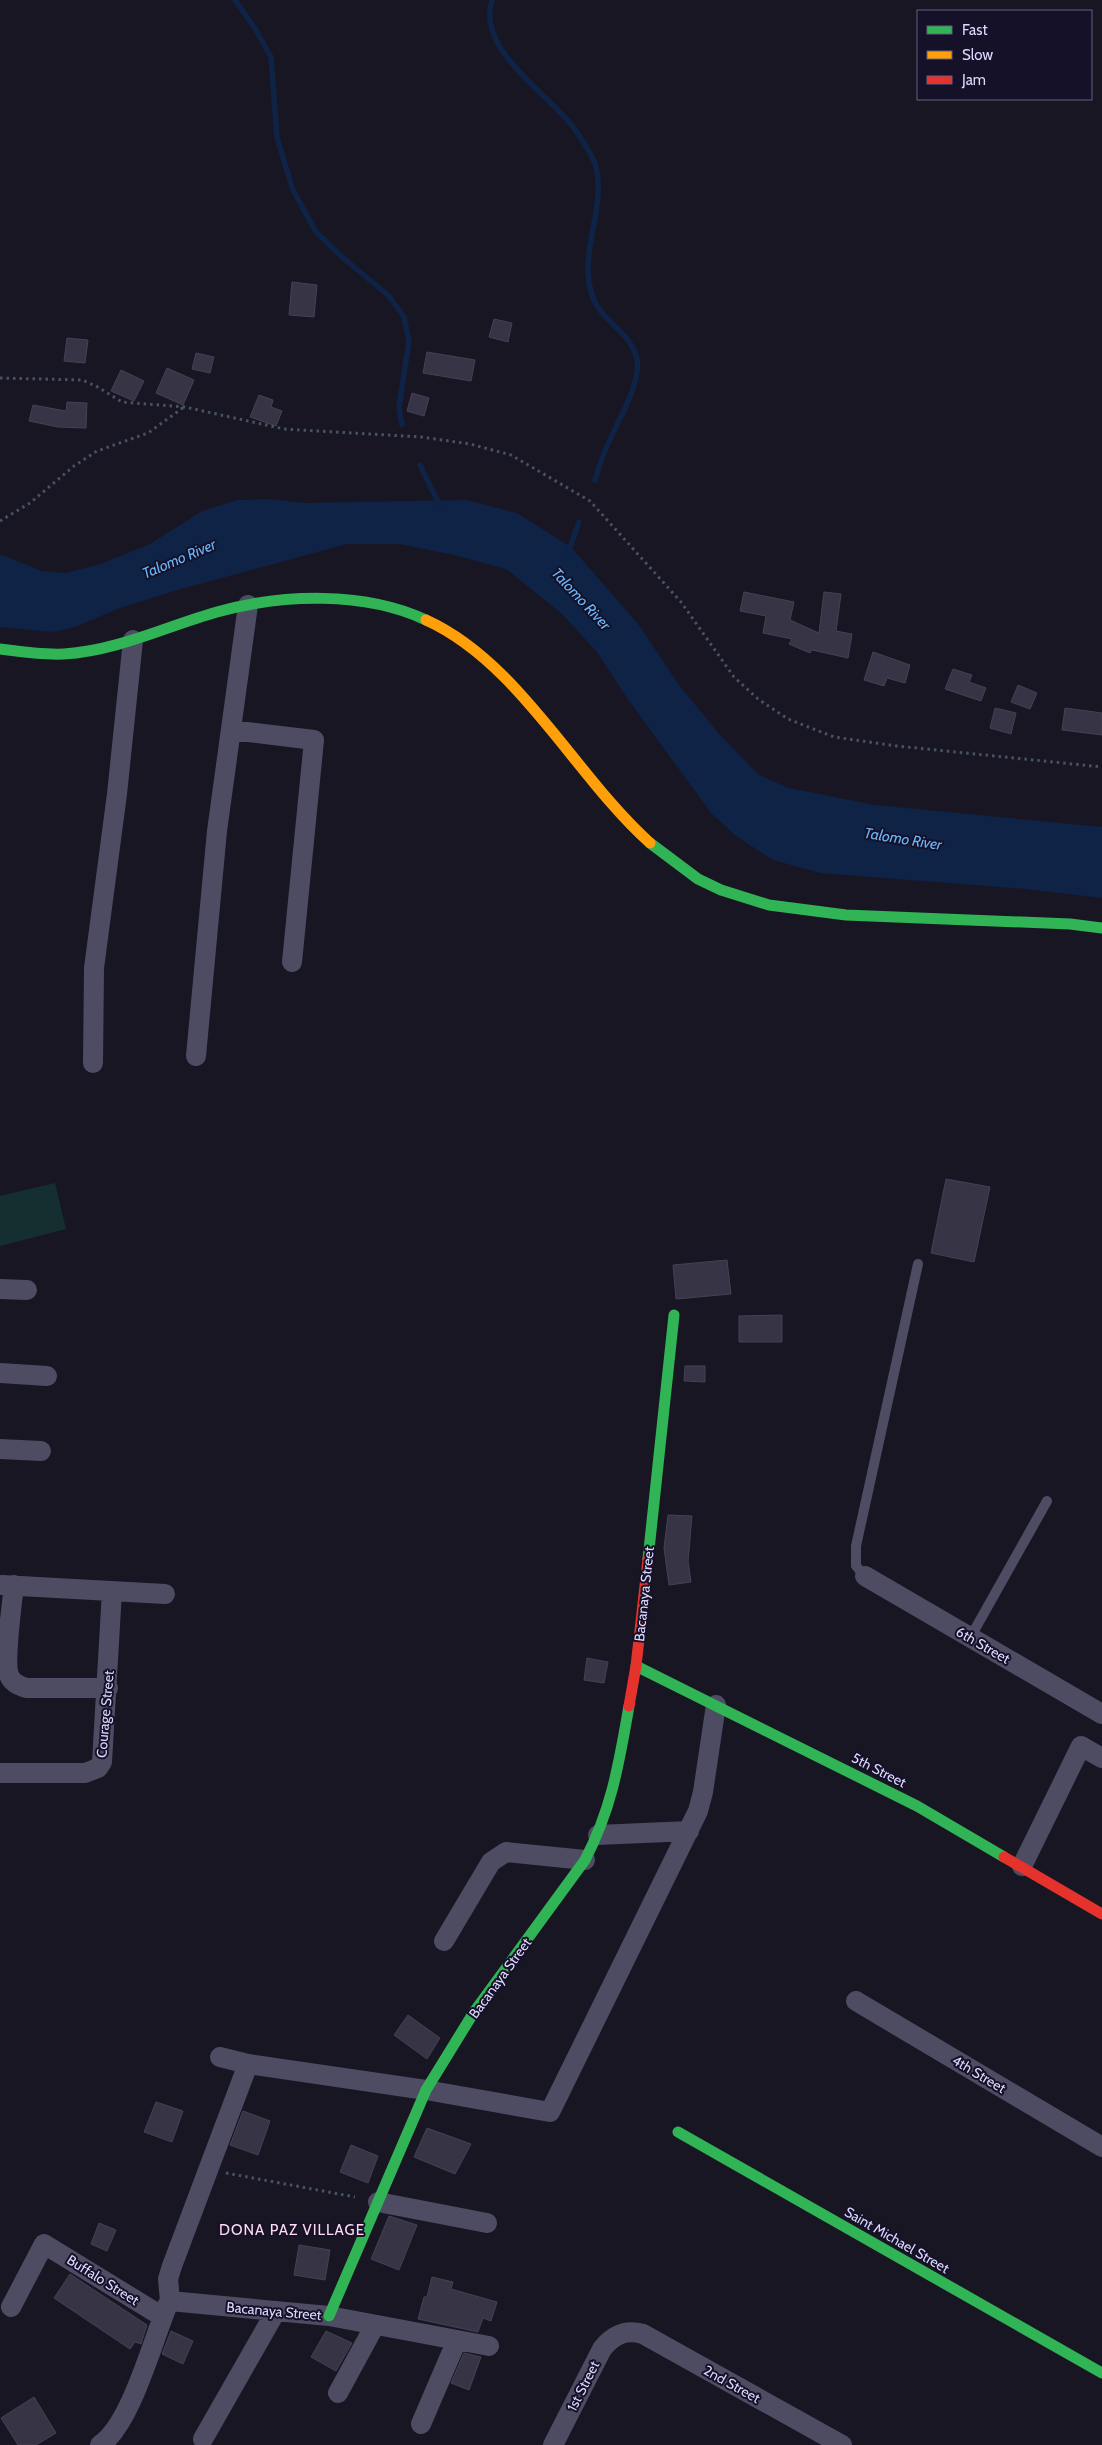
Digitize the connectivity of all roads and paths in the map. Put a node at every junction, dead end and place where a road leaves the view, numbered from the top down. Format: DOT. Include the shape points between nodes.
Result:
graph roads {
  1 [pos="0,378"];
  2 [pos="185,407"];
  3 [pos="0,521"];
  4 [pos="248,605"];
  5 [pos="133,640"];
  6 [pos="0,649"];
  7 [pos="231,730"];
  8 [pos="1102,767"];
  9 [pos="1102,928"];
  10 [pos="292,962"];
  11 [pos="196,1056"];
  12 [pos="93,1063"];
  13 [pos="918,1264"];
  14 [pos="0,1289"];
  15 [pos="27,1290"];
  16 [pos="674,1315"];
  17 [pos="0,1373"];
  18 [pos="47,1376"];
  19 [pos="0,1449"];
  20 [pos="41,1451"];
  21 [pos="1047,1501"];
  22 [pos="864,1576"];
  23 [pos="7,1585"];
  24 [pos="112,1591"];
  25 [pos="165,1594"];
  26 [pos="970,1638"];
  27 [pos="636,1666"];
  28 [pos="108,1688"];
  29 [pos="716,1705"];
  30 [pos="1102,1714"];
  31 [pos="1102,1758"];
  32 [pos="0,1774"];
  33 [pos="689,1831"];
  34 [pos="598,1835"];
  35 [pos="585,1860"];
  36 [pos="1022,1866"];
  37 [pos="1102,1914"];
  38 [pos="444,1941"];
  39 [pos="856,2000"];
  40 [pos="220,2057"];
  41 [pos="248,2064"];
  42 [pos="426,2090"];
  43 [pos="678,2132"];
  44 [pos="1102,2147"];
  45 [pos="208,2169"];
  46 [pos="378,2202"];
  47 [pos="487,2222"];
  48 [pos="11,2307"];
  49 [pos="166,2309"];
  50 [pos="276,2311"];
  51 [pos="329,2316"];
  52 [pos="375,2325"];
  53 [pos="620,2334"];
  54 [pos="458,2340"];
  55 [pos="489,2346"];
  56 [pos="1102,2373"];
  57 [pos="338,2393"];
  58 [pos="421,2424"];
  59 [pos="203,2439"];
  60 [pos="100,2445"];
  61 [pos="553,2445"];
  62 [pos="842,2445"];
  1 -- 2 [label="path" via="82,380 122,402"];
  2 -- 3 [label="path" via="148,433 97,451 30,503"];
  2 -- 8 [label="path" via="284,430 420,437 470,444 511,455 590,500 681,602 734,677 758,699 788,719 834,737"];
  4 -- 5 [label="street"];
  4 -- 7 [label="street"];
  4 -- 9 [label="street" via="283,600 327,600 375,606 417,616 457,637 492,667 606,798 665,856 699,879 735,895 765,904 863,916"];
  5 -- 6 [label="street" via="60,656"];
  5 -- 12 [label="street" via="94,968"];
  7 -- 10 [label="street" via="314,740"];
  7 -- 11 [label="street" via="216,840"];
  13 -- 22 [label="lane" via="856,1546 856,1566"];
  14 -- 15 [label="street"];
  16 -- 27 [label="street, Bacanaya Street"];
  17 -- 18 [label="street"];
  19 -- 20 [label="street"];
  21 -- 26 [label="lane"];
  22 -- 26 [label="street, 6th Street"];
  23 -- 24 [label="street"];
  23 -- 28 [label="street" via="8,1667 12,1681 26,1688"];
  24 -- 25 [label="street"];
  24 -- 28 [label="street, Courage Street"];
  26 -- 30 [label="street, 6th Street"];
  27 -- 29 [label="street, 5th Street"];
  27 -- 34 [label="street, Bacanaya Street" via="615,1785"];
  28 -- 32 [label="street, Courage Street" via="104,1756 98,1768 85,1773"];
  29 -- 33 [label="street" via="703,1792"];
  29 -- 36 [label="street, 5th Street" via="908,1802"];
  31 -- 36 [label="street" via="1081,1746"];
  33 -- 34 [label="street"];
  33 -- 42 [label="street" via="550,2112"];
  34 -- 35 [label="street, Bacanaya Street"];
  35 -- 38 [label="street" via="506,1852 491,1862"];
  35 -- 42 [label="street, Bacanaya Street" via="474,2012"];
  36 -- 37 [label="street, 5th Street"];
  39 -- 44 [label="street, 4th Street"];
  40 -- 41 [label="street"];
  41 -- 42 [label="street"];
  41 -- 45 [label="street"];
  42 -- 46 [label="street, Bacanaya Street"];
  43 -- 56 [label="street, Saint Michael Street"];
  45 -- 46 [label="path"];
  45 -- 49 [label="street" via="168,2279"];
  46 -- 47 [label="street"];
  46 -- 51 [label="street, Bacanaya Street"];
  48 -- 49 [label="street, Buffalo Street" via="44,2244"];
  49 -- 50 [label="street, Bacanaya Street"];
  49 -- 60 [label="street" via="129,2403 114,2430"];
  50 -- 51 [label="street, Bacanaya Street"];
  50 -- 59 [label="street"];
  51 -- 52 [label="street"];
  52 -- 54 [label="street"];
  52 -- 57 [label="street"];
  53 -- 61 [label="street, 1st Street" via="610,2338 602,2349"];
  53 -- 62 [label="street, 2nd Street" via="632,2331 643,2334"];
  54 -- 55 [label="street"];
  54 -- 58 [label="street"];
}
